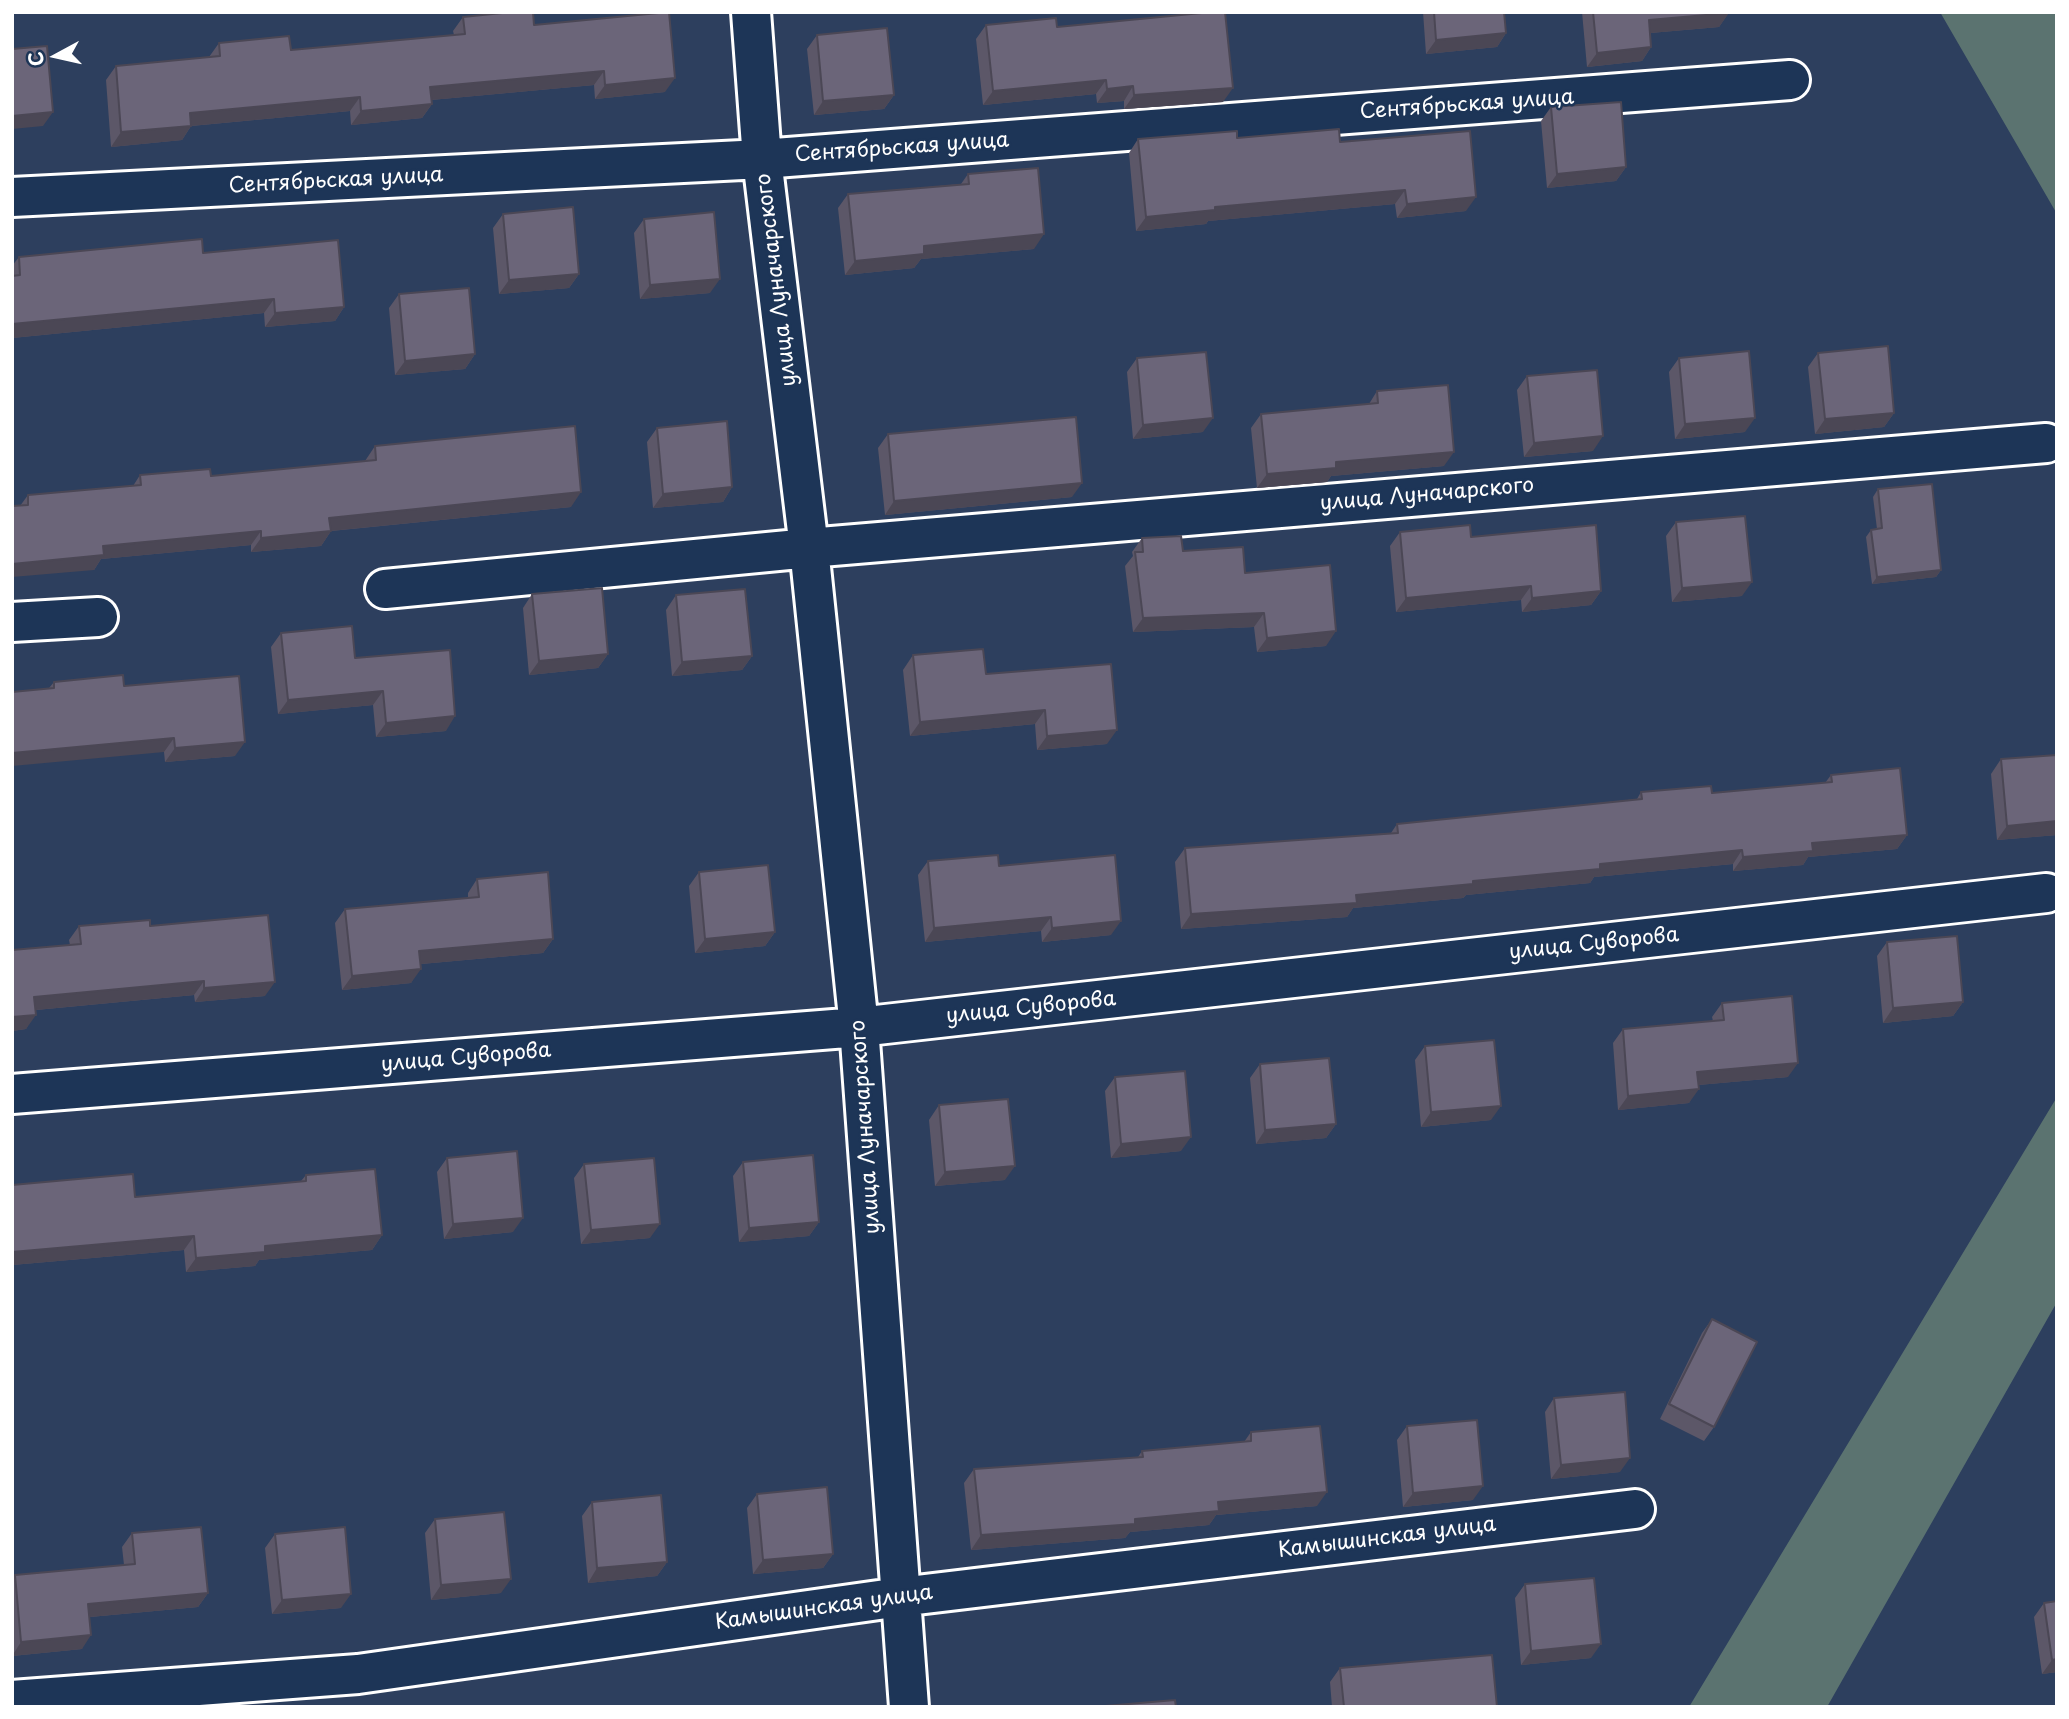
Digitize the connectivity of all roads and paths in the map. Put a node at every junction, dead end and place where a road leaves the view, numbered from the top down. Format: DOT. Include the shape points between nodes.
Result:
graph roads {
  1 [pos="751,12"];
  2 [pos="1790,80"];
  3 [pos="762,159"];
  4 [pos="12,197"];
  5 [pos="2046,443"];
  6 [pos="809,548"];
  7 [pos="385,589"];
  8 [pos="98,617"];
  9 [pos="12,622"];
  10 [pos="2046,893"];
  11 [pos="859,1027"];
  12 [pos="12,1094"];
  13 [pos="1635,1509"];
  14 [pos="900,1597"];
  15 [pos="12,1700"];
  16 [pos="909,1707"];
  1 -- 3 [label="street, улица Луначарского"];
  2 -- 3 [label="street, Сентябрьская улица"];
  3 -- 4 [label="street, Сентябрьская улица"];
  3 -- 6 [label="street, улица Луначарского"];
  5 -- 6 [label="street, улица Луначарского"];
  6 -- 7 [label="street, улица Луначарского"];
  6 -- 11 [label="street, улица Луначарского"];
  8 -- 9 [label="street"];
  10 -- 11 [label="street, улица Суворова"];
  11 -- 12 [label="street, улица Суворова"];
  11 -- 14 [label="street, улица Луначарского"];
  13 -- 14 [label="street, Камышинская улица"];
  14 -- 15 [label="street, Камышинская улица" via="358,1674"];
  14 -- 16 [label="street, улица Луначарского"];
}
